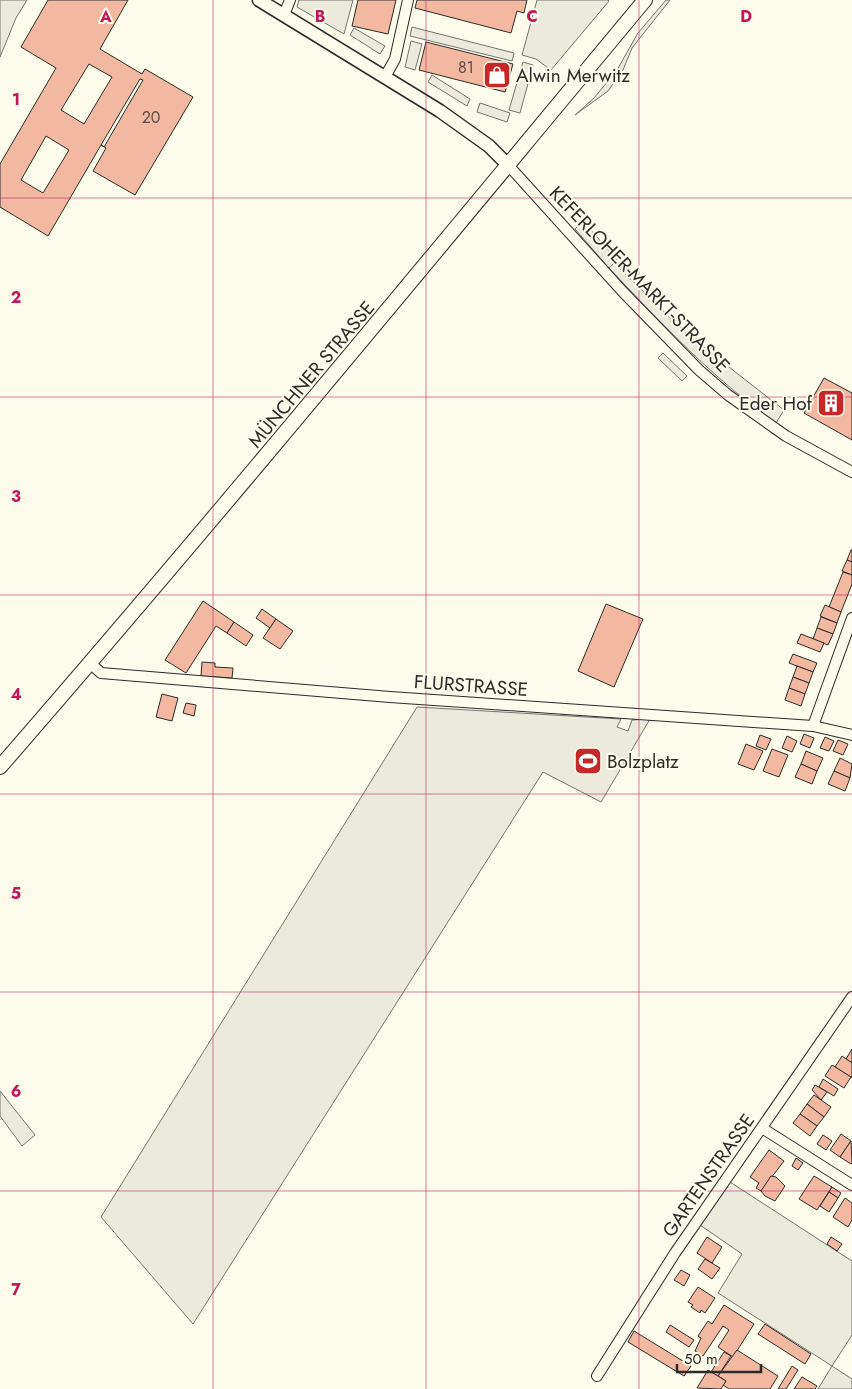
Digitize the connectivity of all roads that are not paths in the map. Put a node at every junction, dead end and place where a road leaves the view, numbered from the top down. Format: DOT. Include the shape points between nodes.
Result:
graph roads {
  1 [pos="259,0"];
  2 [pos="290,0"];
  3 [pos="408,0"];
  4 [pos="645,0"];
  5 [pos="284,15"];
  6 [pos="385,77"];
  7 [pos="509,166"];
  8 [pos="852,472"];
  9 [pos="852,618"];
  10 [pos="90,663"];
  11 [pos="814,726"];
  12 [pos="852,735"];
  13 [pos="0,767"];
  14 [pos="852,997"];
  15 [pos="842,1012"];
  16 [pos="852,1018"];
  17 [pos="762,1128"];
  18 [pos="852,1185"];
  19 [pos="597,1376"];
  1 -- 5 [label="street"];
  2 -- 5 [label="street"];
  3 -- 6 [label="street" via="395,59"];
  4 -- 7 [label="main road, MÜNCHNER STRASSE"];
  5 -- 6 [label="street"];
  6 -- 7 [label="street" via="479,138"];
  7 -- 8 [label="street, KEFERLOHER-MARKT-STRASSE" via="622,292 699,370 786,436"];
  7 -- 10 [label="main road, MÜNCHNER STRASSE"];
  9 -- 11 [label="street"];
  10 -- 11 [label="street, FLURSTRASSE" via="101,672 110,673 390,697"];
  10 -- 13 [label="main road, MÜNCHNER STRASSE"];
  11 -- 12 [label="street, FLURSTRASSE"];
  14 -- 15 [label="street, GARTENSTRASSE"];
  15 -- 16 [label="street"];
  15 -- 17 [label="street, GARTENSTRASSE"];
  17 -- 18 [label="street"];
  17 -- 19 [label="street, GARTENSTRASSE" via="675,1253"];
}
